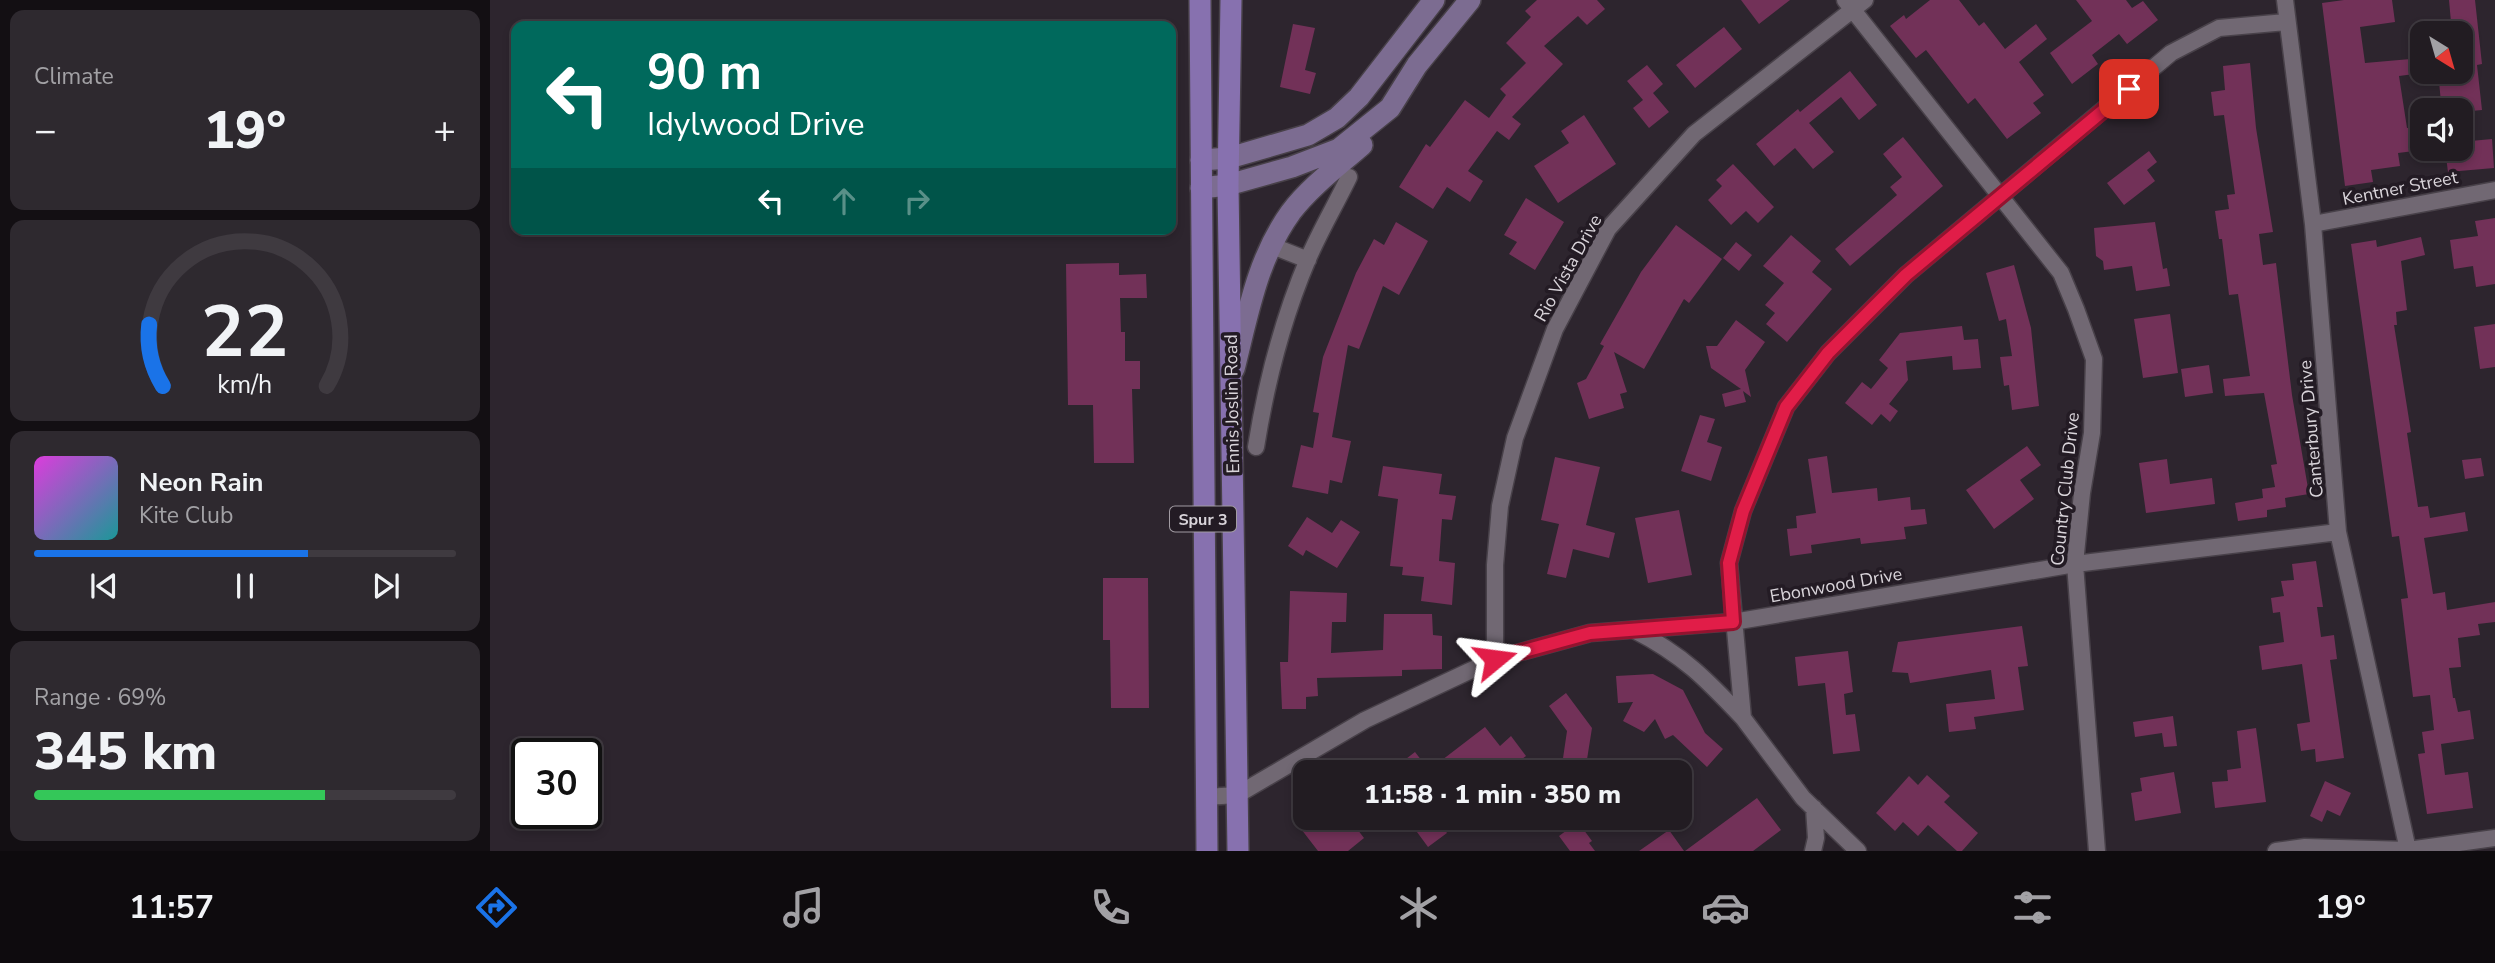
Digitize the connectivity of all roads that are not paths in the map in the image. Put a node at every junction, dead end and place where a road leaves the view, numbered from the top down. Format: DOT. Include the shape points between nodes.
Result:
graph roads {
  1 [pos="1200,0"];
  2 [pos="1231,0"];
  3 [pos="1434,0"];
  4 [pos="1469,0"];
  5 [pos="2285,0"];
  6 [pos="1855,3"];
  7 [pos="2286,22"];
  8 [pos="1390,108"];
  9 [pos="1229,158"];
  10 [pos="1201,160"];
  11 [pos="1349,177"];
  12 [pos="1228,185"];
  13 [pos="1201,188"];
  14 [pos="2495,190"];
  15 [pos="2001,197"];
  16 [pos="2313,224"];
  17 [pos="1270,245"];
  18 [pos="1308,260"];
  19 [pos="1232,378"];
  20 [pos="1256,447"];
  21 [pos="2338,532"];
  22 [pos="2075,564"];
  23 [pos="1733,622"];
  24 [pos="1633,630"];
  25 [pos="1495,659"];
  26 [pos="1743,718"];
  27 [pos="1237,794"];
  28 [pos="1206,797"];
  29 [pos="1814,808"];
  30 [pos="2495,838"];
  31 [pos="2408,850"];
  32 [pos="1207,851"];
  33 [pos="1238,851"];
  34 [pos="1813,851"];
  35 [pos="1858,851"];
  36 [pos="2097,851"];
  37 [pos="2276,851"];
  1 -- 10 [label="main road, Ennis Joslin Road / Spur 3"];
  2 -- 9 [label="main road, Ennis Joslin Road / Spur 3"];
  3 -- 9 [label="main road" via="1338,118 1308,135"];
  4 -- 8 [label="main road" via="1417,65"];
  5 -- 7 [label="street, Canterbury Drive"];
  6 -- 15 [label="street, Country Club Drive"];
  6 -- 25 [label="street, Rio Vista Drive" via="1694,134 1608,229 1555,329 1515,438 1500,506"];
  7 -- 15 [label="street" via="2219,28 2171,53"];
  7 -- 16 [label="street, Canterbury Drive"];
  8 -- 12 [label="main road" via="1339,149"];
  8 -- 17 [label="main road" via="1370,139 1293,210"];
  9 -- 10 [label="main road"];
  9 -- 12 [label="main road, Ennis Joslin Road / Spur 3"];
  10 -- 13 [label="main road, Ennis Joslin Road / Spur 3"];
  11 -- 18 [label="street"];
  12 -- 13 [label="main road"];
  12 -- 19 [label="main road, Ennis Joslin Road / Spur 3"];
  13 -- 28 [label="main road, Ennis Joslin Road / Spur 3"];
  14 -- 16 [label="street, Kentner Street"];
  15 -- 22 [label="street, Country Club Drive" via="2061,273 2094,359 2092,433"];
  15 -- 23 [label="street" via="1906,275 1828,353 1786,407 1743,511 1729,563"];
  16 -- 21 [label="street, Canterbury Drive"];
  17 -- 18 [label="street"];
  17 -- 19 [label="main road"];
  18 -- 20 [label="street" via="1282,336"];
  19 -- 27 [label="main road, Ennis Joslin Road / Spur 3"];
  21 -- 22 [label="street, Ebonwood Drive"];
  21 -- 31 [label="street, Canterbury Drive"];
  22 -- 23 [label="street, Ebonwood Drive"];
  22 -- 36 [label="street, Country Club Drive"];
  23 -- 24 [label="street, Ebonwood Drive"];
  23 -- 26 [label="street"];
  24 -- 25 [label="street, Ebonwood Drive" via="1590,633"];
  24 -- 26 [label="street" via="1697,670"];
  25 -- 27 [label="street, Ebonwood Drive" via="1365,720"];
  26 -- 29 [label="street"];
  27 -- 28 [label="street, Ebonwood Drive"];
  27 -- 33 [label="main road, Ennis Joslin Road / Spur 3"];
  28 -- 32 [label="main road, Ennis Joslin Road / Spur 3"];
  29 -- 34 [label="street"];
  29 -- 35 [label="street"];
  30 -- 31 [label="street"];
  31 -- 37 [label="street"];
}
